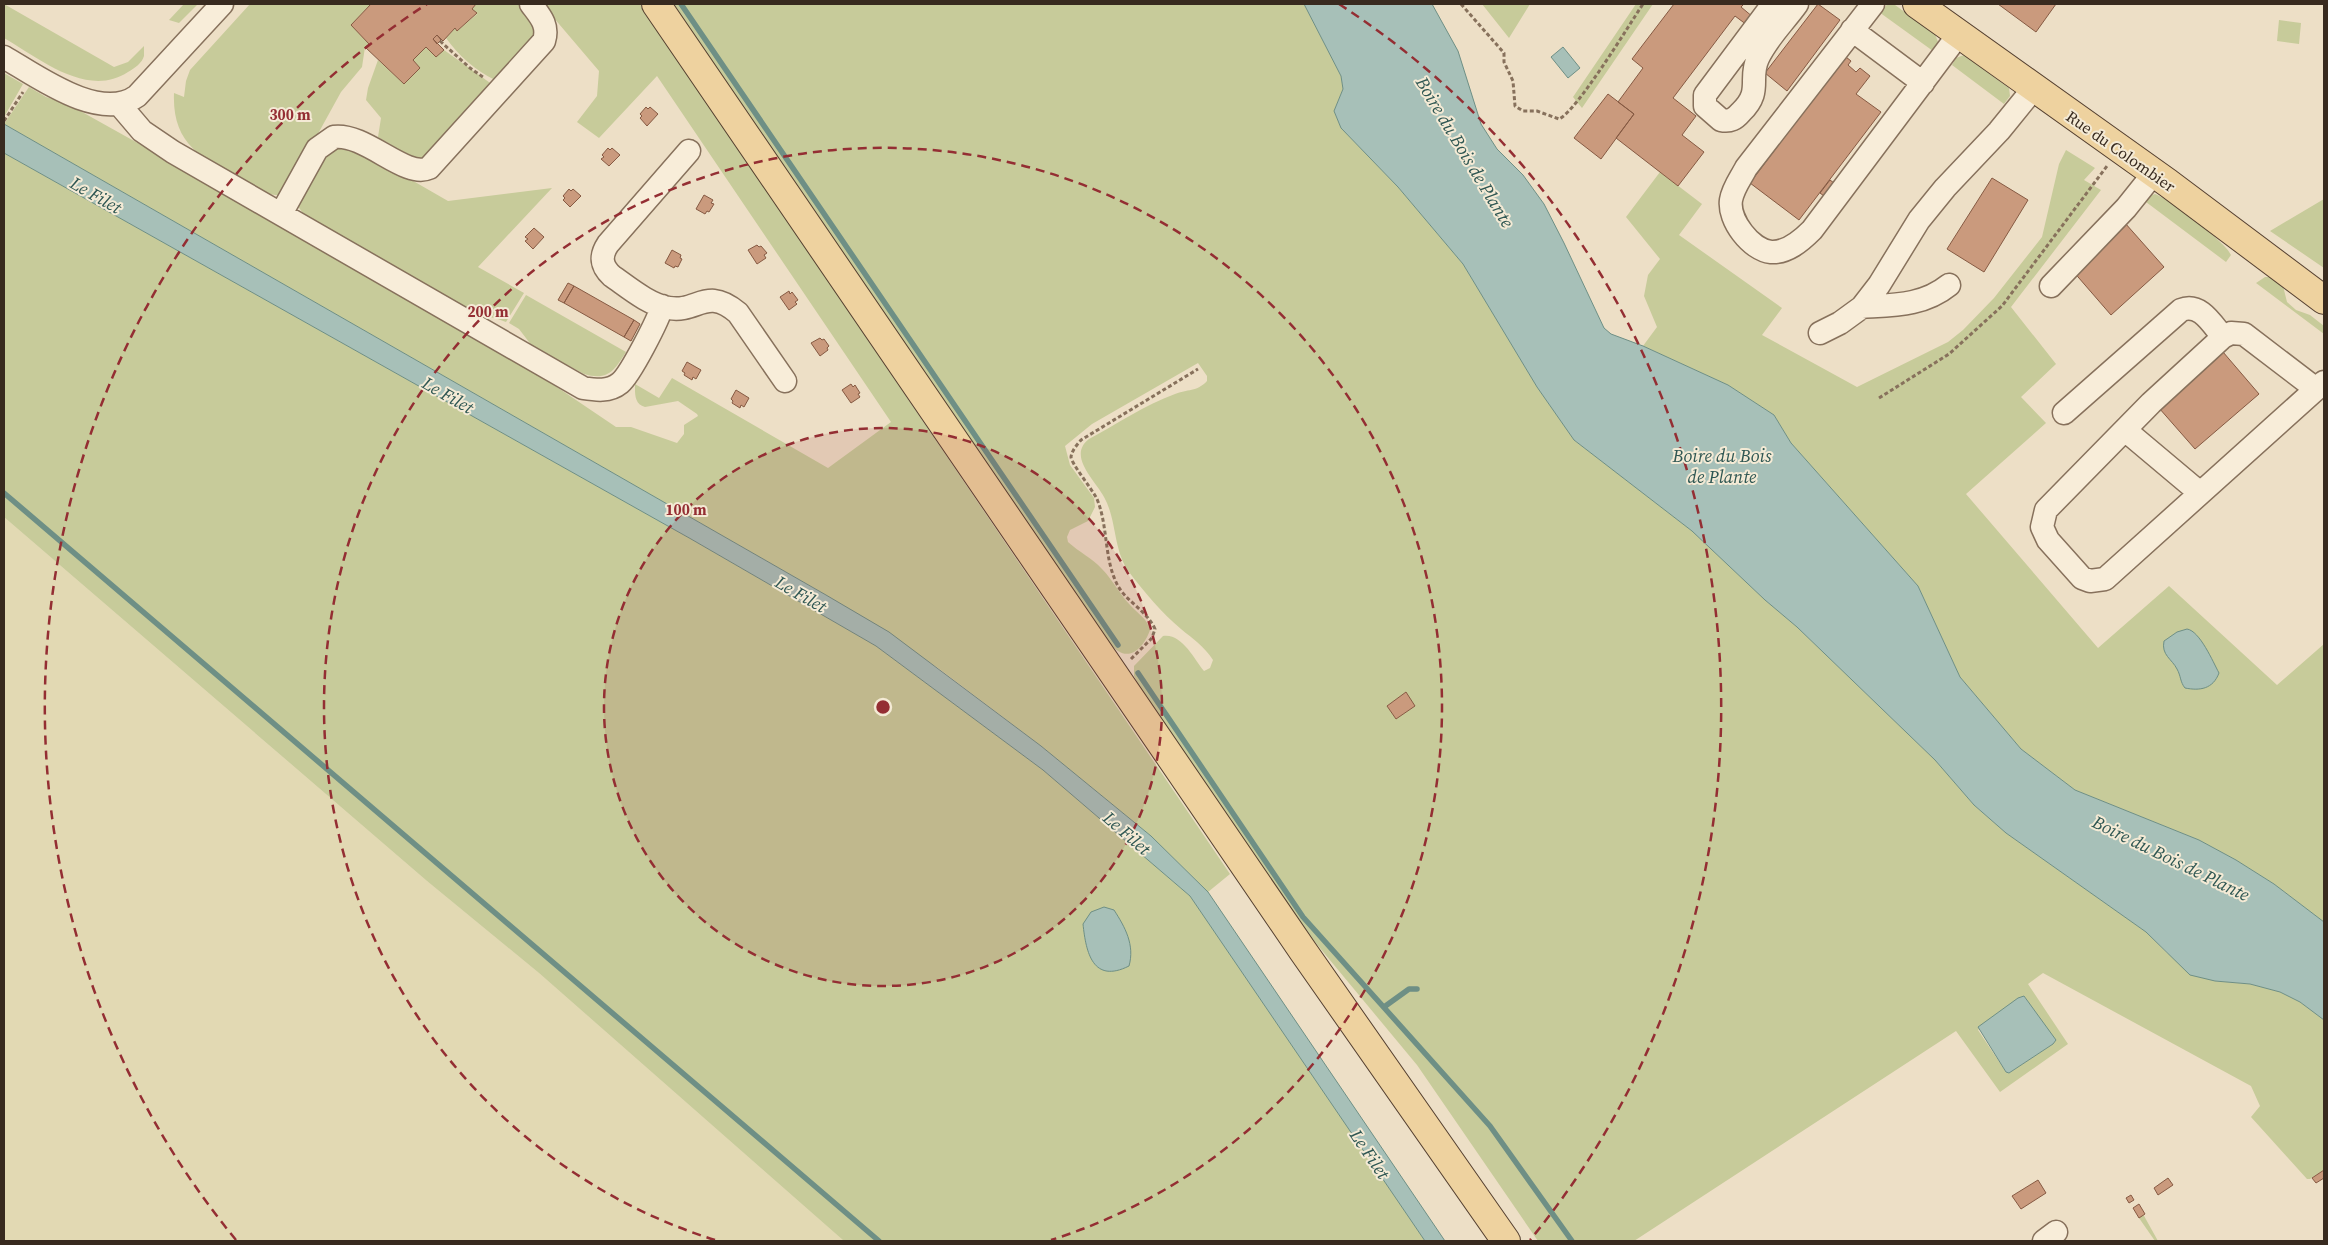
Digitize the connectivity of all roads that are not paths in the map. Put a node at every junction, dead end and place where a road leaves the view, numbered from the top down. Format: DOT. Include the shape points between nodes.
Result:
graph roads {
  1 [pos="222,4"];
  2 [pos="531,4"];
  3 [pos="656,4"];
  4 [pos="1773,4"];
  5 [pos="1798,4"];
  6 [pos="1873,4"];
  7 [pos="1917,4"];
  8 [pos="1852,30"];
  9 [pos="1959,34"];
  10 [pos="4,57"];
  11 [pos="1923,82"];
  12 [pos="2034,88"];
  13 [pos="119,104"];
  14 [pos="689,151"];
  15 [pos="2154,173"];
  16 [pos="281,214"];
  17 [pos="1949,285"];
  18 [pos="2050,286"];
  19 [pos="2324,300"];
  20 [pos="662,306"];
  21 [pos="1862,307"];
  22 [pos="1820,333"];
  23 [pos="2223,337"];
  24 [pos="785,380"];
  25 [pos="2320,386"];
  26 [pos="2064,413"];
  27 [pos="2125,430"];
  28 [pos="2200,493"];
  29 [pos="1506,1241"];
  1 -- 13 [label="street" via="137,96"];
  2 -- 16 [label="street" via="544,22 544,41 429,168 416,171 355,139 341,136 328,139 317,148"];
  3 -- 29 [label="main road" via="1297,943"];
  4 -- 5 [label="street" via="1755,44"];
  6 -- 8 [label="street"];
  7 -- 9 [label="main road, Rue du Colombier"];
  8 -- 11 [label="street"];
  8 -- 11 [label="street" via="1746,168 1736,186 1731,211 1744,235 1770,252 1791,247 1802,240"];
  9 -- 11 [label="street"];
  9 -- 12 [label="main road, Rue du Colombier"];
  10 -- 13 [label="street" via="90,102 106,106"];
  12 -- 15 [label="main road, Rue du Colombier"];
  12 -- 21 [label="street" via="1999,132 1932,203"];
  13 -- 16 [label="street" via="155,141"];
  14 -- 20 [label="street" via="608,244 602,260 605,270 612,276"];
  15 -- 18 [label="street" via="2126,208"];
  15 -- 19 [label="main road, Rue du Colombier"];
  16 -- 20 [label="street" via="582,388 598,391 621,382 658,321"];
  17 -- 21 [label="street" via="1919,301"];
  20 -- 24 [label="street" via="682,308 708,300 730,306"];
  21 -- 22 [label="street"];
  23 -- 25 [label="street" via="2231,333 2244,334"];
  23 -- 26 [label="street" via="2200,312 2187,307"];
  23 -- 27 [label="street"];
  25 -- 28 [label="street"];
  27 -- 28 [label="street"];
  27 -- 28 [label="street" via="2046,510 2043,518 2042,527 2048,540 2082,578 2097,582 2104,579"];
}
